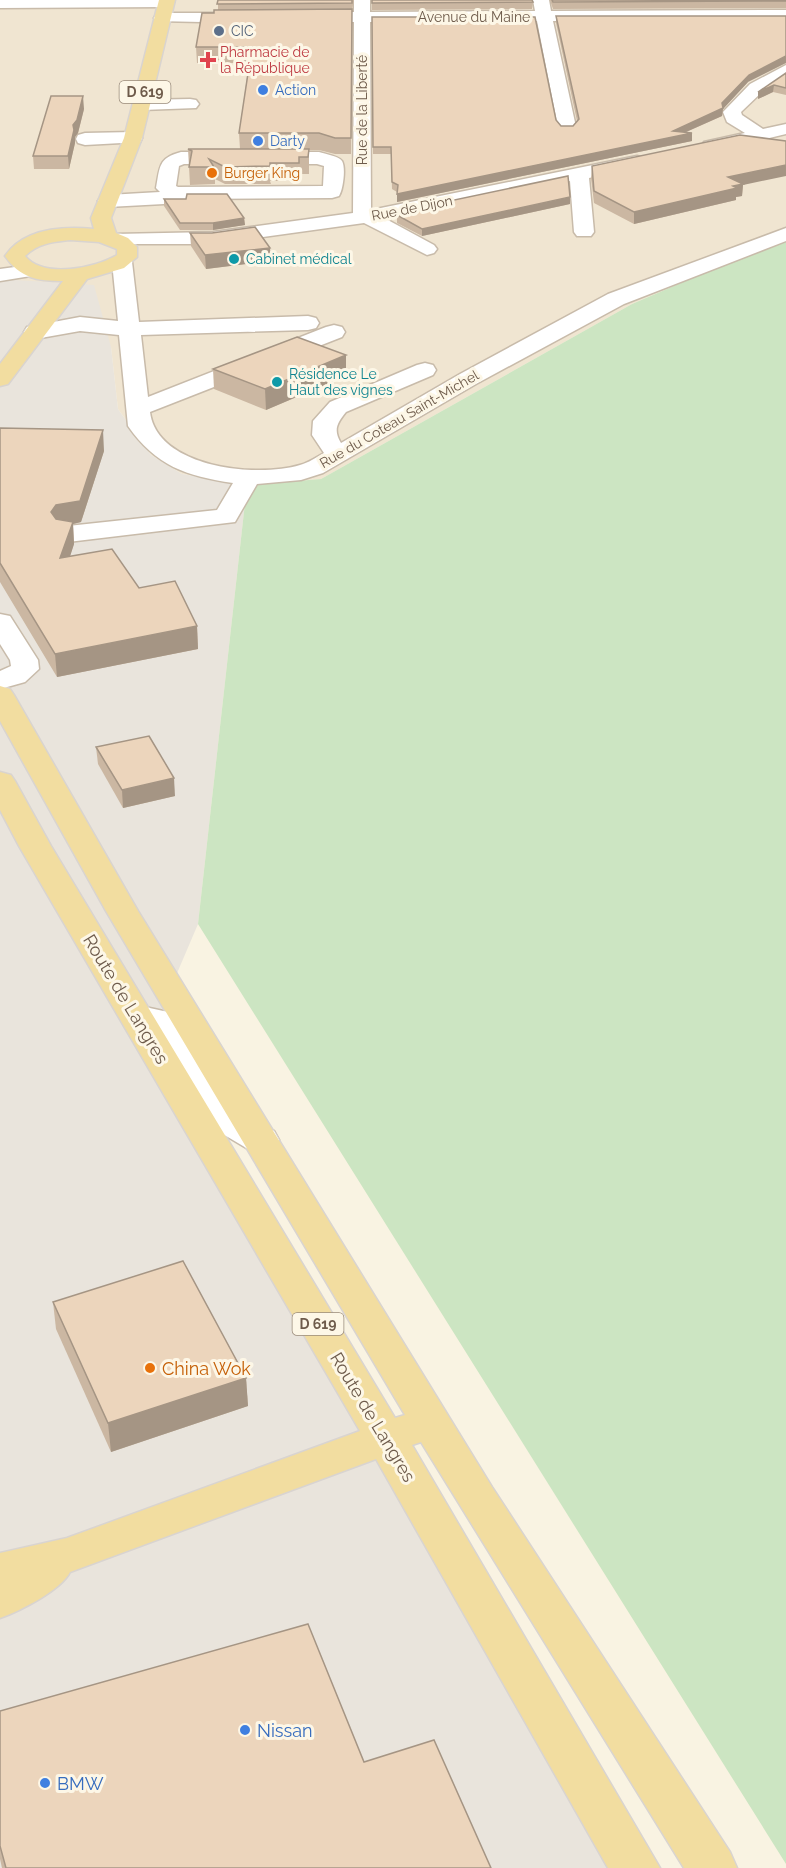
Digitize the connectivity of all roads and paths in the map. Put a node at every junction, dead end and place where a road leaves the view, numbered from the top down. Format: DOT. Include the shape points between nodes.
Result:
graph roads {
  1 [pos="0,3"];
  2 [pos="165,7"];
  3 [pos="543,8"];
  4 [pos="725,8"];
  5 [pos="362,9"];
  6 [pos="786,15"];
  7 [pos="267,18"];
  8 [pos="291,18"];
  9 [pos="786,70"];
  10 [pos="190,104"];
  11 [pos="142,105"];
  12 [pos="567,127"];
  13 [pos="786,129"];
  14 [pos="761,135"];
  15 [pos="133,138"];
  16 [pos="85,139"];
  17 [pos="693,150"];
  18 [pos="659,157"];
  19 [pos="579,174"];
  20 [pos="115,180"];
  21 [pos="174,193"];
  22 [pos="108,201"];
  23 [pos="367,217"];
  24 [pos="584,232"];
  25 [pos="786,234"];
  26 [pos="43,238"];
  27 [pos="118,249"];
  28 [pos="427,249"];
  29 [pos="9,253"];
  30 [pos="40,273"];
  31 [pos="86,273"];
  32 [pos="0,274"];
  33 [pos="124,287"];
  34 [pos="308,323"];
  35 [pos="129,330"];
  36 [pos="35,332"];
  37 [pos="334,332"];
  38 [pos="0,351"];
  39 [pos="425,370"];
  40 [pos="0,379"];
  41 [pos="138,409"];
  42 [pos="168,455"];
  43 [pos="338,455"];
  44 [pos="137,464"];
  45 [pos="249,476"];
  46 [pos="68,534"];
  47 [pos="0,621"];
  48 [pos="0,680"];
  49 [pos="0,695"];
  50 [pos="4,797"];
  51 [pos="136,1016"];
  52 [pos="261,1140"];
  53 [pos="430,1422"];
  54 [pos="385,1437"];
  55 [pos="71,1554"];
  56 [pos="0,1571"];
  57 [pos="0,1599"];
  58 [pos="635,1868"];
  59 [pos="712,1868"];
  1 -- 2 [label="street"];
  2 -- 7 [label="street"];
  2 -- 11 [label="main road, D 619"];
  3 -- 4 [label="street, Avenue du Maine"];
  3 -- 5 [label="street, Avenue du Maine"];
  3 -- 12 [label="street"];
  4 -- 6 [label="street, Avenue du Maine"];
  5 -- 8 [label="street, Avenue du Maine"];
  5 -- 23 [label="street, Rue de la Liberté" via="362,211"];
  9 -- 14 [label="street" via="754,89 732,112 743,126"];
  10 -- 11 [label="street"];
  11 -- 15 [label="main road, D 619"];
  13 -- 14 [label="street"];
  14 -- 17 [label="street"];
  15 -- 16 [label="street"];
  15 -- 20 [label="main road, D 619"];
  18 -- 19 [label="street, Rue de Dijon"];
  19 -- 23 [label="street, Rue de Dijon"];
  19 -- 24 [label="street"];
  20 -- 22 [label="main road"];
  20 -- 26 [label="main road, D 619" via="80,213"];
  21 -- 21 [label="street" via="332,192 334,163 319,158 181,158 171,163 166,188"];
  21 -- 22 [label="street" via="164,198"];
  22 -- 27 [label="main road" via="101,218"];
  23 -- 27 [label="street, Rue de Dijon"];
  23 -- 28 [label="street"];
  25 -- 43 [label="street, Rue du Coteau Saint-Michel" via="616,298"];
  26 -- 27 [label="main road" via="70,234"];
  26 -- 29 [label="main road"];
  27 -- 31 [label="main road" via="113,267"];
  27 -- 33 [label="street, Rue du Coteau Saint-Michel"];
  29 -- 30 [label="main road" via="17,262"];
  30 -- 31 [label="main road"];
  30 -- 32 [label="street"];
  30 -- 38 [label="main road" via="42,294"];
  31 -- 33 [label="street"];
  31 -- 36 [label="main road"];
  33 -- 35 [label="street, Rue du Coteau Saint-Michel"];
  34 -- 35 [label="street"];
  35 -- 36 [label="street" via="80,324"];
  35 -- 41 [label="street, Rue du Coteau Saint-Michel"];
  36 -- 40 [label="main road"];
  37 -- 41 [label="street"];
  39 -- 43 [label="street" via="338,407 326,421 324,435"];
  41 -- 42 [label="street, Rue du Coteau Saint-Michel" via="140,426 147,438"];
  42 -- 44 [label="street"];
  42 -- 45 [label="street, Rue du Coteau Saint-Michel" via="209,472"];
  43 -- 45 [label="street, Rue du Coteau Saint-Michel" via="300,473"];
  45 -- 46 [label="street" via="226,517 144,519"];
  47 -- 48 [label="street" via="24,660 25,669"];
  49 -- 52 [label="main road, D 619" via="122,911"];
  50 -- 51 [label="main road, Route de Langres / D 619"];
  51 -- 52 [label="street" via="156,1020 170,1030 219,1116"];
  51 -- 54 [label="main road, Route de Langres / D 619"];
  52 -- 53 [label="main road, D 619"];
  53 -- 54 [label="main road"];
  53 -- 59 [label="main road, D 619"];
  54 -- 55 [label="main road" via="292,1475"];
  54 -- 58 [label="main road, Route de Langres / D 619"];
  55 -- 56 [label="main road"];
  55 -- 57 [label="main road"];
}
